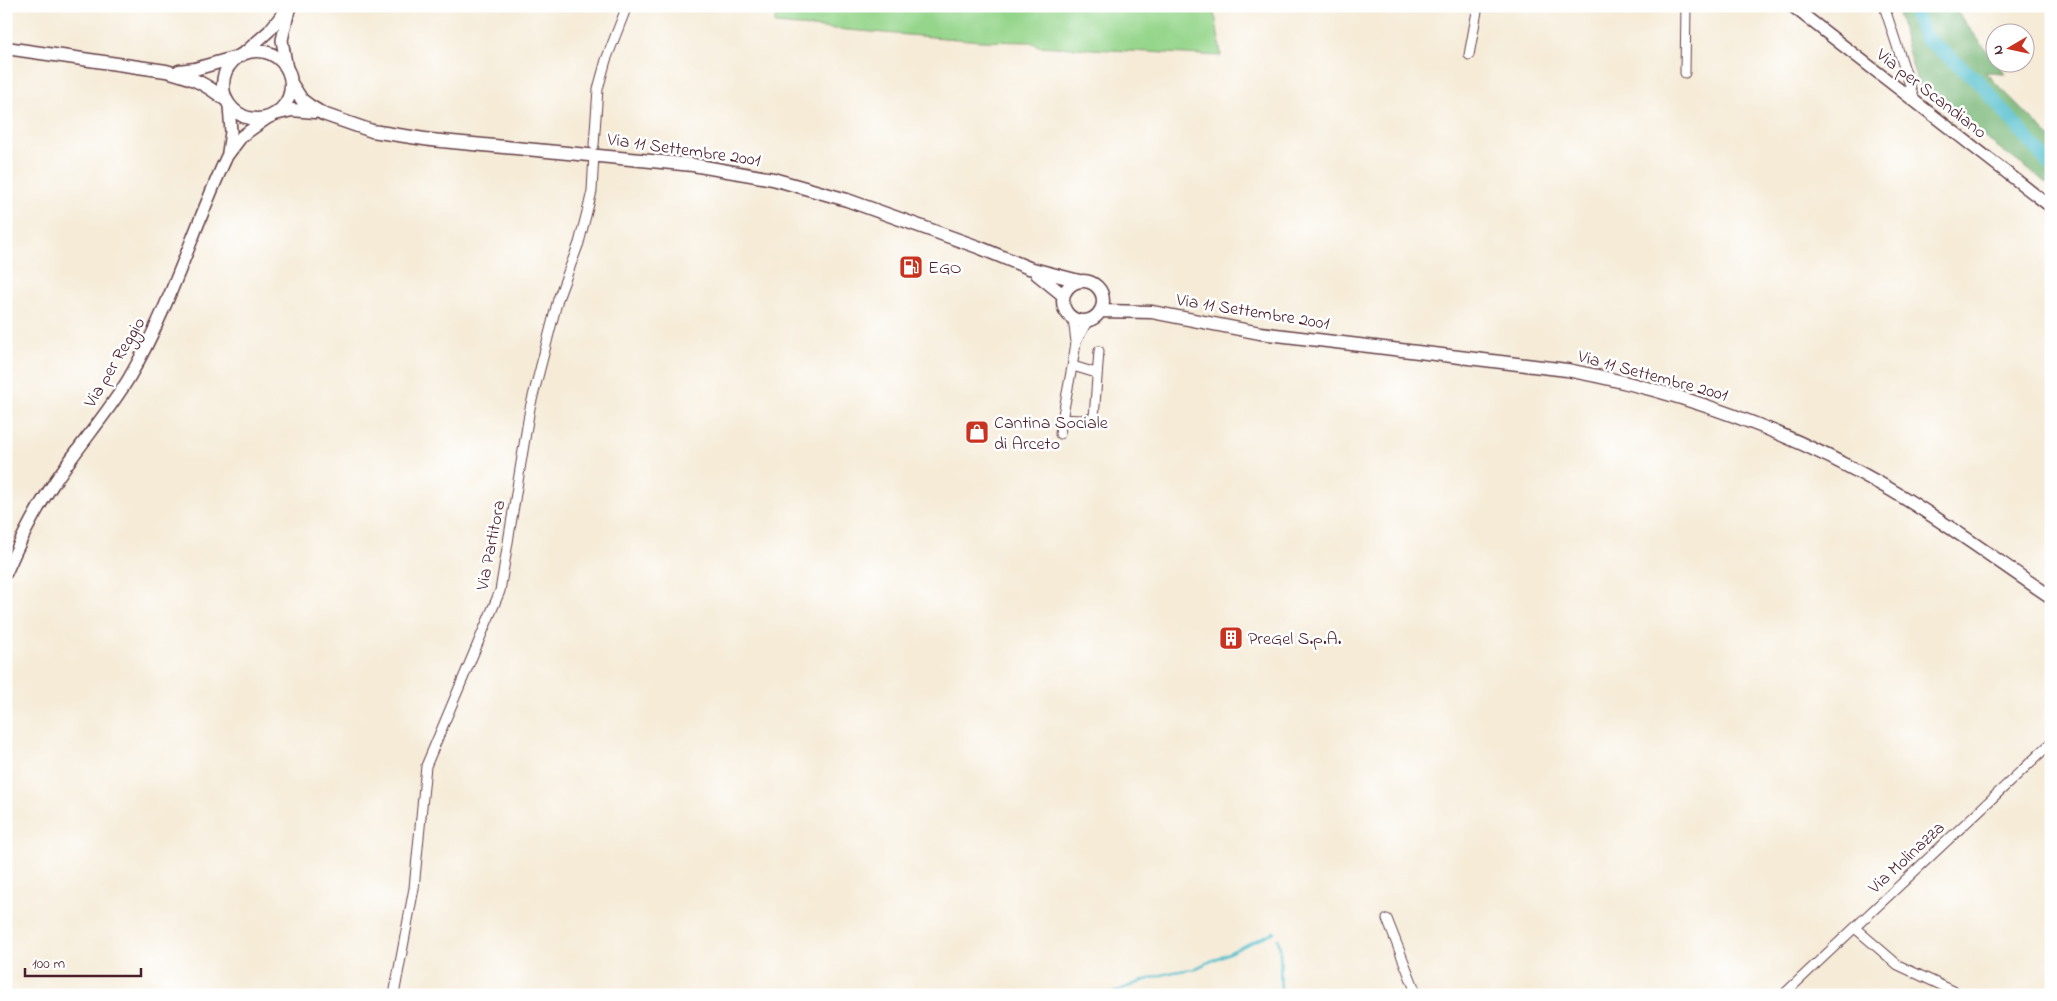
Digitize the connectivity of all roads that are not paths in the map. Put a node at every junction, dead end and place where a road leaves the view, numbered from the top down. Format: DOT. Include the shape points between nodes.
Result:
graph roads {
  1 [pos="290,6"];
  2 [pos="627,6"];
  3 [pos="1478,6"];
  4 [pos="1686,6"];
  5 [pos="1792,6"];
  6 [pos="1884,6"];
  7 [pos="6,48"];
  8 [pos="1469,55"];
  9 [pos="240,56"];
  10 [pos="287,69"];
  11 [pos="166,71"];
  12 [pos="1685,73"];
  13 [pos="291,83"];
  14 [pos="228,103"];
  15 [pos="1915,103"];
  16 [pos="323,114"];
  17 [pos="271,116"];
  18 [pos="594,150"];
  19 [pos="227,156"];
  20 [pos="2051,207"];
  21 [pos="1029,268"];
  22 [pos="1079,281"];
  23 [pos="1064,295"];
  24 [pos="1102,296"];
  25 [pos="1100,311"];
  26 [pos="1142,311"];
  27 [pos="1073,318"];
  28 [pos="1088,320"];
  29 [pos="1076,342"];
  30 [pos="1099,351"];
  31 [pos="1074,366"];
  32 [pos="1096,373"];
  33 [pos="1062,419"];
  34 [pos="1060,434"];
  35 [pos="6,573"];
  36 [pos="2051,597"];
  37 [pos="2050,744"];
  38 [pos="1387,920"];
  39 [pos="1855,928"];
  40 [pos="394,995"];
  41 [pos="1417,995"];
  42 [pos="1783,995"];
  43 [pos="1962,995"];
  1 -- 9 [label="street" via="269,31"];
  1 -- 10 [label="street" via="282,40"];
  2 -- 18 [label="street, Via Partitora" via="598,90"];
  3 -- 8 [label="street"];
  4 -- 12 [label="street"];
  5 -- 15 [label="street, Via per Scandiano"];
  6 -- 15 [label="street"];
  7 -- 11 [label="main road, Via 11 Settembre 2001"];
  9 -- 10 [label="main road, Via 11 Settembre 2001" via="254,51 265,52 280,60"];
  9 -- 11 [label="main road, Via 11 Settembre 2001" via="195,69"];
  9 -- 14 [label="main road" via="229,66 224,77 223,89"];
  10 -- 13 [label="main road, Via 11 Settembre 2001"];
  11 -- 14 [label="main road, Via 11 Settembre 2001" via="196,80"];
  13 -- 16 [label="main road, Via 11 Settembre 2001" via="302,100"];
  13 -- 17 [label="main road" via="285,104"];
  14 -- 17 [label="main road, Via 11 Settembre 2001" via="235,112 251,119"];
  14 -- 19 [label="street, Via per Reggio" via="232,132"];
  15 -- 20 [label="street, Via per Scandiano"];
  16 -- 17 [label="main road, Via 11 Settembre 2001" via="292,110"];
  16 -- 18 [label="main road, Via 11 Settembre 2001" via="396,136"];
  17 -- 19 [label="street, Via per Reggio" via="242,136"];
  18 -- 21 [label="main road, Via 11 Settembre 2001" via="755,175 808,188"];
  18 -- 40 [label="street, Via Partitora" via="589,204 579,243 558,299 530,408 500,591 426,766 414,888"];
  19 -- 35 [label="street, Via per Reggio" via="167,303 142,355 113,403 52,485"];
  21 -- 22 [label="main road, Via 11 Settembre 2001"];
  21 -- 23 [label="main road, Via 11 Settembre 2001"];
  22 -- 23 [label="main road" via="1068,287"];
  22 -- 24 [label="main road, Via 11 Settembre 2001" via="1096,285"];
  23 -- 27 [label="main road" via="1064,307"];
  24 -- 25 [label="main road"];
  24 -- 26 [label="main road, Via 11 Settembre 2001"];
  25 -- 26 [label="main road, Via 11 Settembre 2001"];
  25 -- 28 [label="main road"];
  26 -- 36 [label="main road, Via 11 Settembre 2001" via="1260,333 1567,370 1612,378 1722,410 1779,433 1887,488"];
  27 -- 28 [label="main road"];
  27 -- 29 [label="street"];
  28 -- 29 [label="street"];
  29 -- 31 [label="street"];
  30 -- 32 [label="street"];
  31 -- 32 [label="street"];
  31 -- 33 [label="street"];
  32 -- 33 [label="street" via="1094,418"];
  33 -- 34 [label="street"];
  37 -- 39 [label="street, Via Molinazza"];
  38 -- 41 [label="street"];
  39 -- 42 [label="street, Via Molinazza"];
  39 -- 43 [label="street" via="1898,964"];
}
